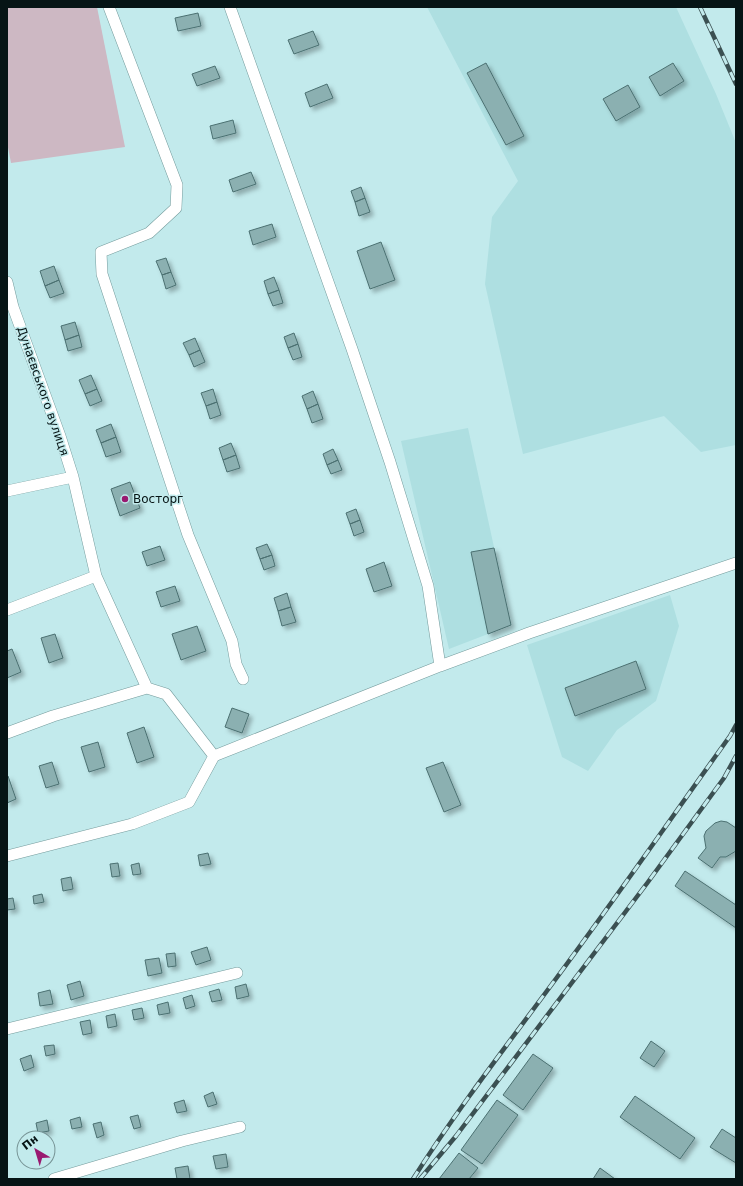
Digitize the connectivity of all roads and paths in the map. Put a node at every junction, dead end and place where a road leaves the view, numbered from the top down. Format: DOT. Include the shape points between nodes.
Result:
graph roads {
  1 [pos="109,7"];
  2 [pos="230,7"];
  3 [pos="7,282"];
  4 [pos="73,477"];
  5 [pos="7,491"];
  6 [pos="736,563"];
  7 [pos="96,576"];
  8 [pos="7,610"];
  9 [pos="440,666"];
  10 [pos="243,679"];
  11 [pos="148,688"];
  12 [pos="7,733"];
  13 [pos="214,756"];
  14 [pos="7,856"];
  15 [pos="237,973"];
  16 [pos="7,1029"];
  17 [pos="240,1127"];
  18 [pos="54,1179"];
  1 -- 10 [label="street" via="177,185 176,208 149,233 101,252 102,274 188,535 232,641 236,664"];
  2 -- 9 [label="street" via="390,462 428,586"];
  3 -- 4 [label="street, Дунаєвського вулиця" via="13,307"];
  4 -- 5 [label="street"];
  4 -- 7 [label="street, Дунаєвського вулиця"];
  6 -- 9 [label="street" via="536,630"];
  7 -- 8 [label="street"];
  7 -- 11 [label="street, Дунаєвського вулиця"];
  9 -- 13 [label="street"];
  11 -- 12 [label="street" via="53,716"];
  11 -- 13 [label="street" via="166,694"];
  13 -- 14 [label="street" via="189,802 132,824"];
  15 -- 16 [label="street"];
  17 -- 18 [label="street" via="182,1141"];
}
